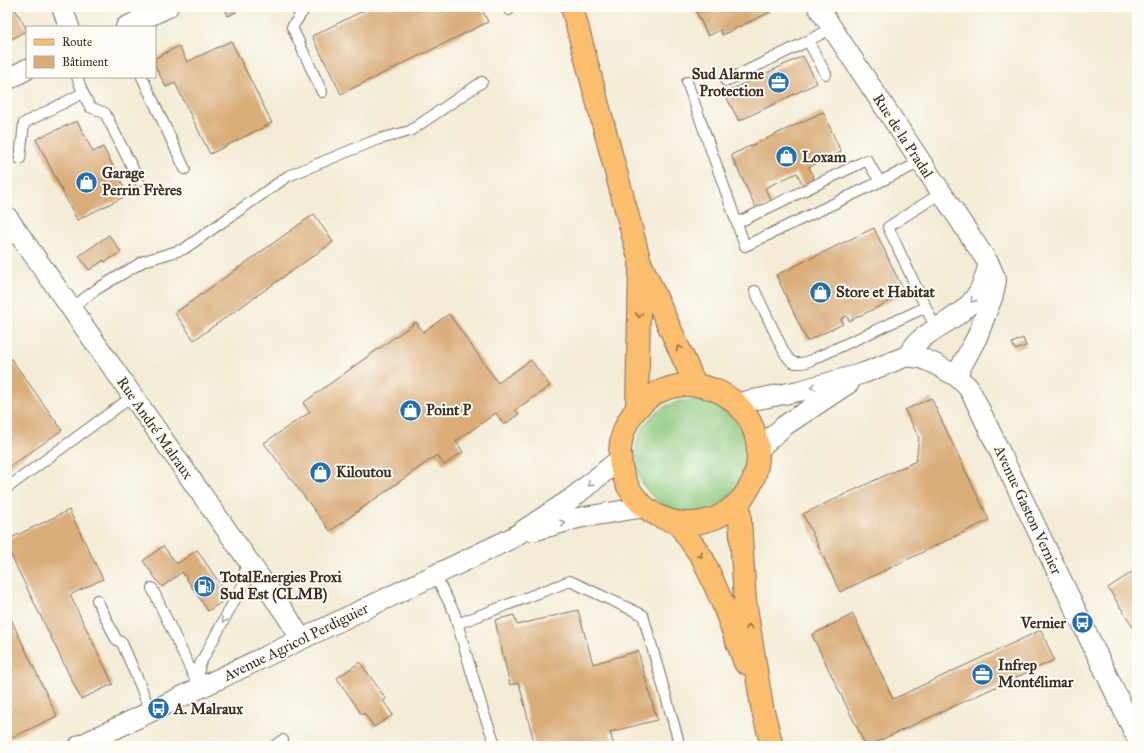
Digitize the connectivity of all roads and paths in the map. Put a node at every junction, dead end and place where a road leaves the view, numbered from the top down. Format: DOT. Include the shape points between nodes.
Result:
graph roads {
  1 [pos="62,7"];
  2 [pos="168,7"];
  3 [pos="306,7"];
  4 [pos="572,7"];
  5 [pos="818,7"];
  6 [pos="70,26"];
  7 [pos="128,26"];
  8 [pos="832,28"];
  9 [pos="808,41"];
  10 [pos="26,70"];
  11 [pos="826,74"];
  12 [pos="77,78"];
  13 [pos="142,78"];
  14 [pos="7,80"];
  15 [pos="726,81"];
  16 [pos="482,82"];
  17 [pos="687,82"];
  18 [pos="322,92"];
  19 [pos="83,93"];
  20 [pos="20,159"];
  21 [pos="921,162"];
  22 [pos="185,169"];
  23 [pos="139,181"];
  24 [pos="880,182"];
  25 [pos="941,193"];
  26 [pos="737,223"];
  27 [pos="9,224"];
  28 [pos="640,262"];
  29 [pos="989,264"];
  30 [pos="755,291"];
  31 [pos="926,307"];
  32 [pos="71,308"];
  33 [pos="936,329"];
  34 [pos="907,356"];
  35 [pos="864,372"];
  36 [pos="956,376"];
  37 [pos="695,384"];
  38 [pos="133,396"];
  39 [pos="738,403"];
  40 [pos="638,407"];
  41 [pos="759,449"];
  42 [pos="620,458"];
  43 [pos="7,488"];
  44 [pos="739,503"];
  45 [pos="644,507"];
  46 [pos="678,523"];
  47 [pos="512,538"];
  48 [pos="246,558"];
  49 [pos="435,575"];
  50 [pos="152,588"];
  51 [pos="97,600"];
  52 [pos="457,624"];
  53 [pos="301,639"];
  54 [pos="200,689"];
  55 [pos="762,707"];
  56 [pos="150,712"];
  57 [pos="1137,738"];
  58 [pos="283,740"];
  59 [pos="79,746"];
  60 [pos="274,746"];
  61 [pos="496,746"];
  62 [pos="673,746"];
  63 [pos="772,746"];
  1 -- 6 [label="street"];
  2 -- 7 [label="street"];
  3 -- 18 [label="lane" via="292,27"];
  4 -- 28 [label="main road"];
  5 -- 8 [label="street, Rue de la Pradal"];
  8 -- 9 [label="lane"];
  8 -- 21 [label="street, Rue de la Pradal"];
  9 -- 11 [label="lane"];
  9 -- 15 [label="lane"];
  10 -- 14 [label="street"];
  12 -- 19 [label="lane"];
  13 -- 22 [label="lane"];
  16 -- 32 [label="lane" via="410,131 376,140 288,176 184,249 144,261"];
  17 -- 26 [label="lane"];
  19 -- 20 [label="lane" via="24,123"];
  19 -- 23 [label="lane" via="90,107 105,113"];
  21 -- 24 [label="lane"];
  21 -- 25 [label="street, Rue de la Pradal"];
  24 -- 26 [label="lane" via="867,160"];
  24 -- 26 [label="lane" via="745,246"];
  25 -- 29 [label="street, Rue de la Pradal"];
  25 -- 31 [label="lane" via="888,227"];
  27 -- 32 [label="street, Rue André Malraux"];
  37 -- 28 [label="main road, one-way"];
  28 -- 40 [label="main road, one-way"];
  29 -- 33 [label="street, one-way" via="978,293 954,318"];
  29 -- 36 [label="street, Rue de la Pradal" via="996,280 993,295 977,337"];
  30 -- 31 [label="lane" via="784,352 790,361 798,364"];
  31 -- 33 [label="lane"];
  32 -- 38 [label="street, Rue André Malraux"];
  33 -- 34 [label="street" via="920,340"];
  34 -- 35 [label="street"];
  34 -- 36 [label="street, Avenue Gaston Vernier" via="921,358"];
  35 -- 39 [label="street, one-way" via="799,391"];
  35 -- 41 [label="street" via="784,426"];
  36 -- 57 [label="street, Avenue Gaston Vernier" via="968,387 975,400"];
  37 -- 39 [label="main road" via="725,393"];
  37 -- 40 [label="main road" via="674,385 654,393"];
  38 -- 43 [label="lane"];
  38 -- 48 [label="street, Rue André Malraux"];
  39 -- 41 [label="main road" via="749,416 756,432"];
  40 -- 42 [label="main road" via="627,422 621,440"];
  41 -- 44 [label="main road" via="758,468 751,487"];
  42 -- 45 [label="main road" via="623,477 632,494"];
  42 -- 47 [label="street, Avenue Agricol Perdiguier, one-way" via="571,499"];
  44 -- 46 [label="main road" via="721,516 700,523"];
  55 -- 44 [label="main road, one-way" via="745,601"];
  45 -- 46 [label="main road" via="660,517"];
  47 -- 45 [label="street, Avenue Agricol Perdiguier, one-way" via="578,518"];
  46 -- 55 [label="main road, one-way" via="703,558"];
  47 -- 49 [label="street, Avenue Agricol Perdiguier"];
  48 -- 53 [label="street, Rue André Malraux"];
  48 -- 54 [label="lane, one-way" via="244,583 199,666"];
  49 -- 52 [label="lane" via="454,612"];
  49 -- 53 [label="street, Avenue Agricol Perdiguier"];
  50 -- 54 [label="lane"];
  51 -- 56 [label="lane" via="116,639 122,643"];
  52 -- 61 [label="lane"];
  52 -- 62 [label="lane" via="570,581 643,615 678,739"];
  53 -- 54 [label="street, Avenue Agricol Perdiguier"];
  54 -- 56 [label="street, Avenue Agricol Perdiguier"];
  55 -- 63 [label="main road"];
  56 -- 59 [label="street, Avenue Agricol Perdiguier"];
  58 -- 60 [label="lane"];
}
